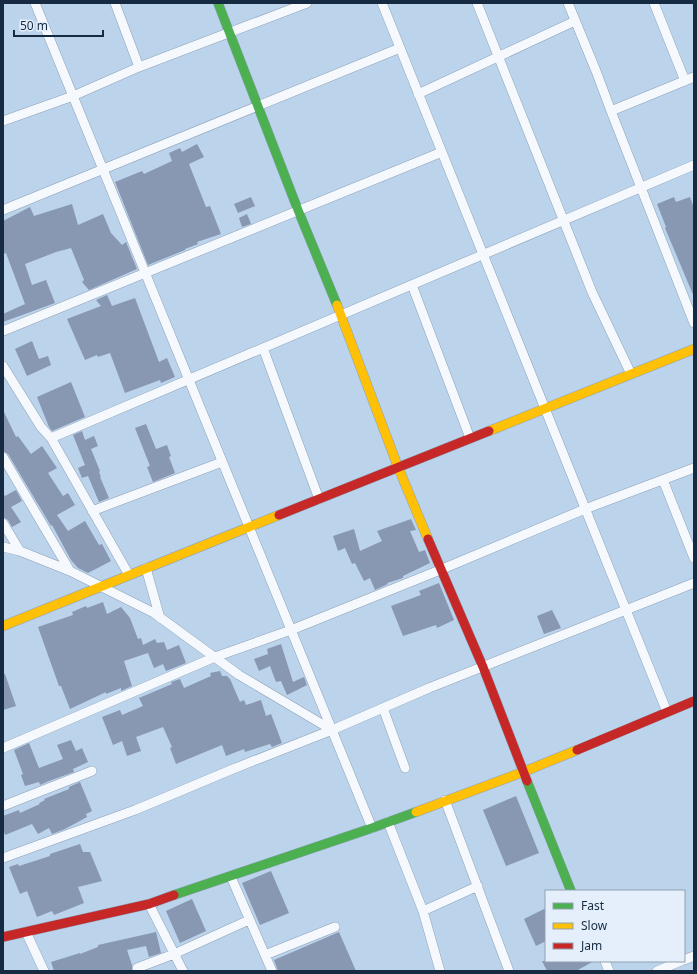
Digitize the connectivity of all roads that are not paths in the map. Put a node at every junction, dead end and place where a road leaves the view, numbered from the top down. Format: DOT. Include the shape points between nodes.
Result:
graph roads {
  1 [pos="35,3"];
  2 [pos="115,3"];
  3 [pos="218,3"];
  4 [pos="382,3"];
  5 [pos="477,3"];
  6 [pos="568,3"];
  7 [pos="654,3"];
  8 [pos="301,4"];
  9 [pos="575,21"];
  10 [pos="231,33"];
  11 [pos="400,48"];
  12 [pos="499,57"];
  13 [pos="139,67"];
  14 [pos="694,77"];
  15 [pos="685,81"];
  16 [pos="418,94"];
  17 [pos="72,96"];
  18 [pos="258,106"];
  19 [pos="611,111"];
  20 [pos="3,121"];
  21 [pos="442,152"];
  22 [pos="694,165"];
  23 [pos="103,169"];
  24 [pos="641,188"];
  25 [pos="3,210"];
  26 [pos="298,210"];
  27 [pos="564,220"];
  28 [pos="483,255"];
  29 [pos="145,273"];
  30 [pos="412,285"];
  31 [pos="341,315"];
  32 [pos="694,323"];
  33 [pos="3,331"];
  34 [pos="263,348"];
  35 [pos="694,349"];
  36 [pos="3,366"];
  37 [pos="630,374"];
  38 [pos="189,380"];
  39 [pos="545,408"];
  40 [pos="51,438"];
  41 [pos="470,438"];
  42 [pos="3,458"];
  43 [pos="222,462"];
  44 [pos="398,467"];
  45 [pos="694,468"];
  46 [pos="663,480"];
  47 [pos="319,499"];
  48 [pos="585,509"];
  49 [pos="92,511"];
  50 [pos="3,523"];
  51 [pos="249,527"];
  52 [pos="3,547"];
  53 [pos="20,551"];
  54 [pos="694,558"];
  55 [pos="146,568"];
  56 [pos="440,570"];
  57 [pos="70,571"];
  58 [pos="129,575"];
  59 [pos="694,583"];
  60 [pos="100,586"];
  61 [pos="626,610"];
  62 [pos="160,618"];
  63 [pos="3,626"];
  64 [pos="291,630"];
  65 [pos="216,658"];
  66 [pos="483,667"];
  67 [pos="694,701"];
  68 [pos="383,708"];
  69 [pos="667,712"];
  70 [pos="332,730"];
  71 [pos="3,748"];
  72 [pos="405,768"];
  73 [pos="92,771"];
  74 [pos="523,772"];
  75 [pos="445,800"];
  76 [pos="3,806"];
  77 [pos="388,822"];
  78 [pos="372,828"];
  79 [pos="3,858"];
  80 [pos="230,877"];
  81 [pos="478,886"];
  82 [pos="571,890"];
  83 [pos="149,904"];
  84 [pos="423,911"];
  85 [pos="249,920"];
  86 [pos="335,927"];
  87 [pos="26,932"];
  88 [pos="3,937"];
  89 [pos="174,954"];
  90 [pos="265,955"];
  91 [pos="604,962"];
  92 [pos="679,962"];
  93 [pos="138,968"];
  94 [pos="44,971"];
  95 [pos="183,971"];
  96 [pos="272,971"];
  97 [pos="440,971"];
  98 [pos="509,971"];
  99 [pos="609,971"];
  100 [pos="657,971"];
  1 -- 17 [label="street"];
  2 -- 13 [label="street"];
  3 -- 10 [label="street"];
  4 -- 11 [label="street"];
  5 -- 12 [label="street"];
  6 -- 9 [label="street"];
  7 -- 15 [label="street"];
  8 -- 10 [label="street"];
  9 -- 12 [label="street"];
  9 -- 19 [label="street"];
  10 -- 13 [label="street"];
  10 -- 18 [label="street"];
  11 -- 16 [label="street"];
  11 -- 18 [label="street"];
  12 -- 16 [label="street"];
  12 -- 27 [label="street"];
  13 -- 17 [label="street"];
  14 -- 15 [label="street"];
  15 -- 19 [label="street"];
  16 -- 21 [label="street"];
  17 -- 20 [label="street"];
  17 -- 23 [label="street"];
  18 -- 23 [label="street"];
  18 -- 26 [label="street"];
  19 -- 24 [label="street"];
  21 -- 26 [label="street"];
  21 -- 28 [label="street"];
  22 -- 24 [label="street"];
  23 -- 25 [label="street"];
  23 -- 29 [label="street"];
  24 -- 27 [label="street"];
  24 -- 32 [label="street"];
  26 -- 29 [label="street"];
  26 -- 31 [label="street"];
  27 -- 28 [label="street"];
  27 -- 37 [label="street" via="592,292"];
  28 -- 30 [label="street"];
  28 -- 39 [label="street"];
  29 -- 33 [label="street"];
  29 -- 38 [label="street"];
  30 -- 31 [label="street"];
  30 -- 41 [label="street"];
  31 -- 34 [label="street"];
  31 -- 44 [label="street"];
  34 -- 38 [label="street"];
  34 -- 47 [label="street"];
  35 -- 37 [label="street"];
  36 -- 40 [label="street" via="41,428"];
  37 -- 39 [label="street"];
  38 -- 40 [label="street"];
  38 -- 43 [label="street"];
  39 -- 41 [label="street"];
  39 -- 48 [label="street"];
  40 -- 49 [label="street"];
  41 -- 44 [label="street"];
  42 -- 57 [label="street"];
  43 -- 49 [label="street"];
  43 -- 51 [label="street"];
  44 -- 47 [label="street"];
  44 -- 56 [label="street"];
  45 -- 46 [label="street"];
  46 -- 48 [label="street"];
  46 -- 54 [label="street"];
  47 -- 51 [label="street"];
  48 -- 56 [label="street"];
  48 -- 61 [label="street"];
  49 -- 58 [label="street"];
  50 -- 53 [label="street"];
  51 -- 55 [label="street"];
  51 -- 64 [label="street"];
  52 -- 53 [label="street"];
  53 -- 57 [label="street"];
  55 -- 58 [label="street"];
  55 -- 62 [label="street"];
  56 -- 64 [label="street"];
  56 -- 66 [label="street"];
  57 -- 60 [label="street"];
  58 -- 60 [label="street"];
  59 -- 61 [label="street"];
  60 -- 62 [label="street"];
  60 -- 63 [label="street"];
  61 -- 66 [label="street"];
  61 -- 69 [label="street"];
  62 -- 65 [label="street"];
  64 -- 65 [label="street"];
  64 -- 70 [label="street"];
  65 -- 70 [label="street" via="239,675"];
  65 -- 71 [label="street"];
  66 -- 68 [label="street"];
  66 -- 74 [label="street"];
  67 -- 69 [label="street"];
  68 -- 70 [label="street"];
  68 -- 72 [label="street"];
  69 -- 74 [label="street"];
  70 -- 78 [label="street"];
  70 -- 79 [label="street" via="233,768 135,810"];
  73 -- 76 [label="street"];
  74 -- 75 [label="street"];
  74 -- 82 [label="street"];
  75 -- 77 [label="street"];
  75 -- 81 [label="street"];
  77 -- 78 [label="street"];
  77 -- 84 [label="street"];
  78 -- 80 [label="street"];
  80 -- 83 [label="street"];
  80 -- 85 [label="street"];
  81 -- 84 [label="street"];
  81 -- 98 [label="street"];
  83 -- 87 [label="street"];
  83 -- 89 [label="street"];
  84 -- 97 [label="street"];
  85 -- 89 [label="street"];
  85 -- 90 [label="street"];
  86 -- 90 [label="street"];
  87 -- 88 [label="street"];
  87 -- 94 [label="street"];
  89 -- 93 [label="street"];
  89 -- 95 [label="street"];
  90 -- 96 [label="street"];
  91 -- 99 [label="street"];
  92 -- 100 [label="street"];
}
